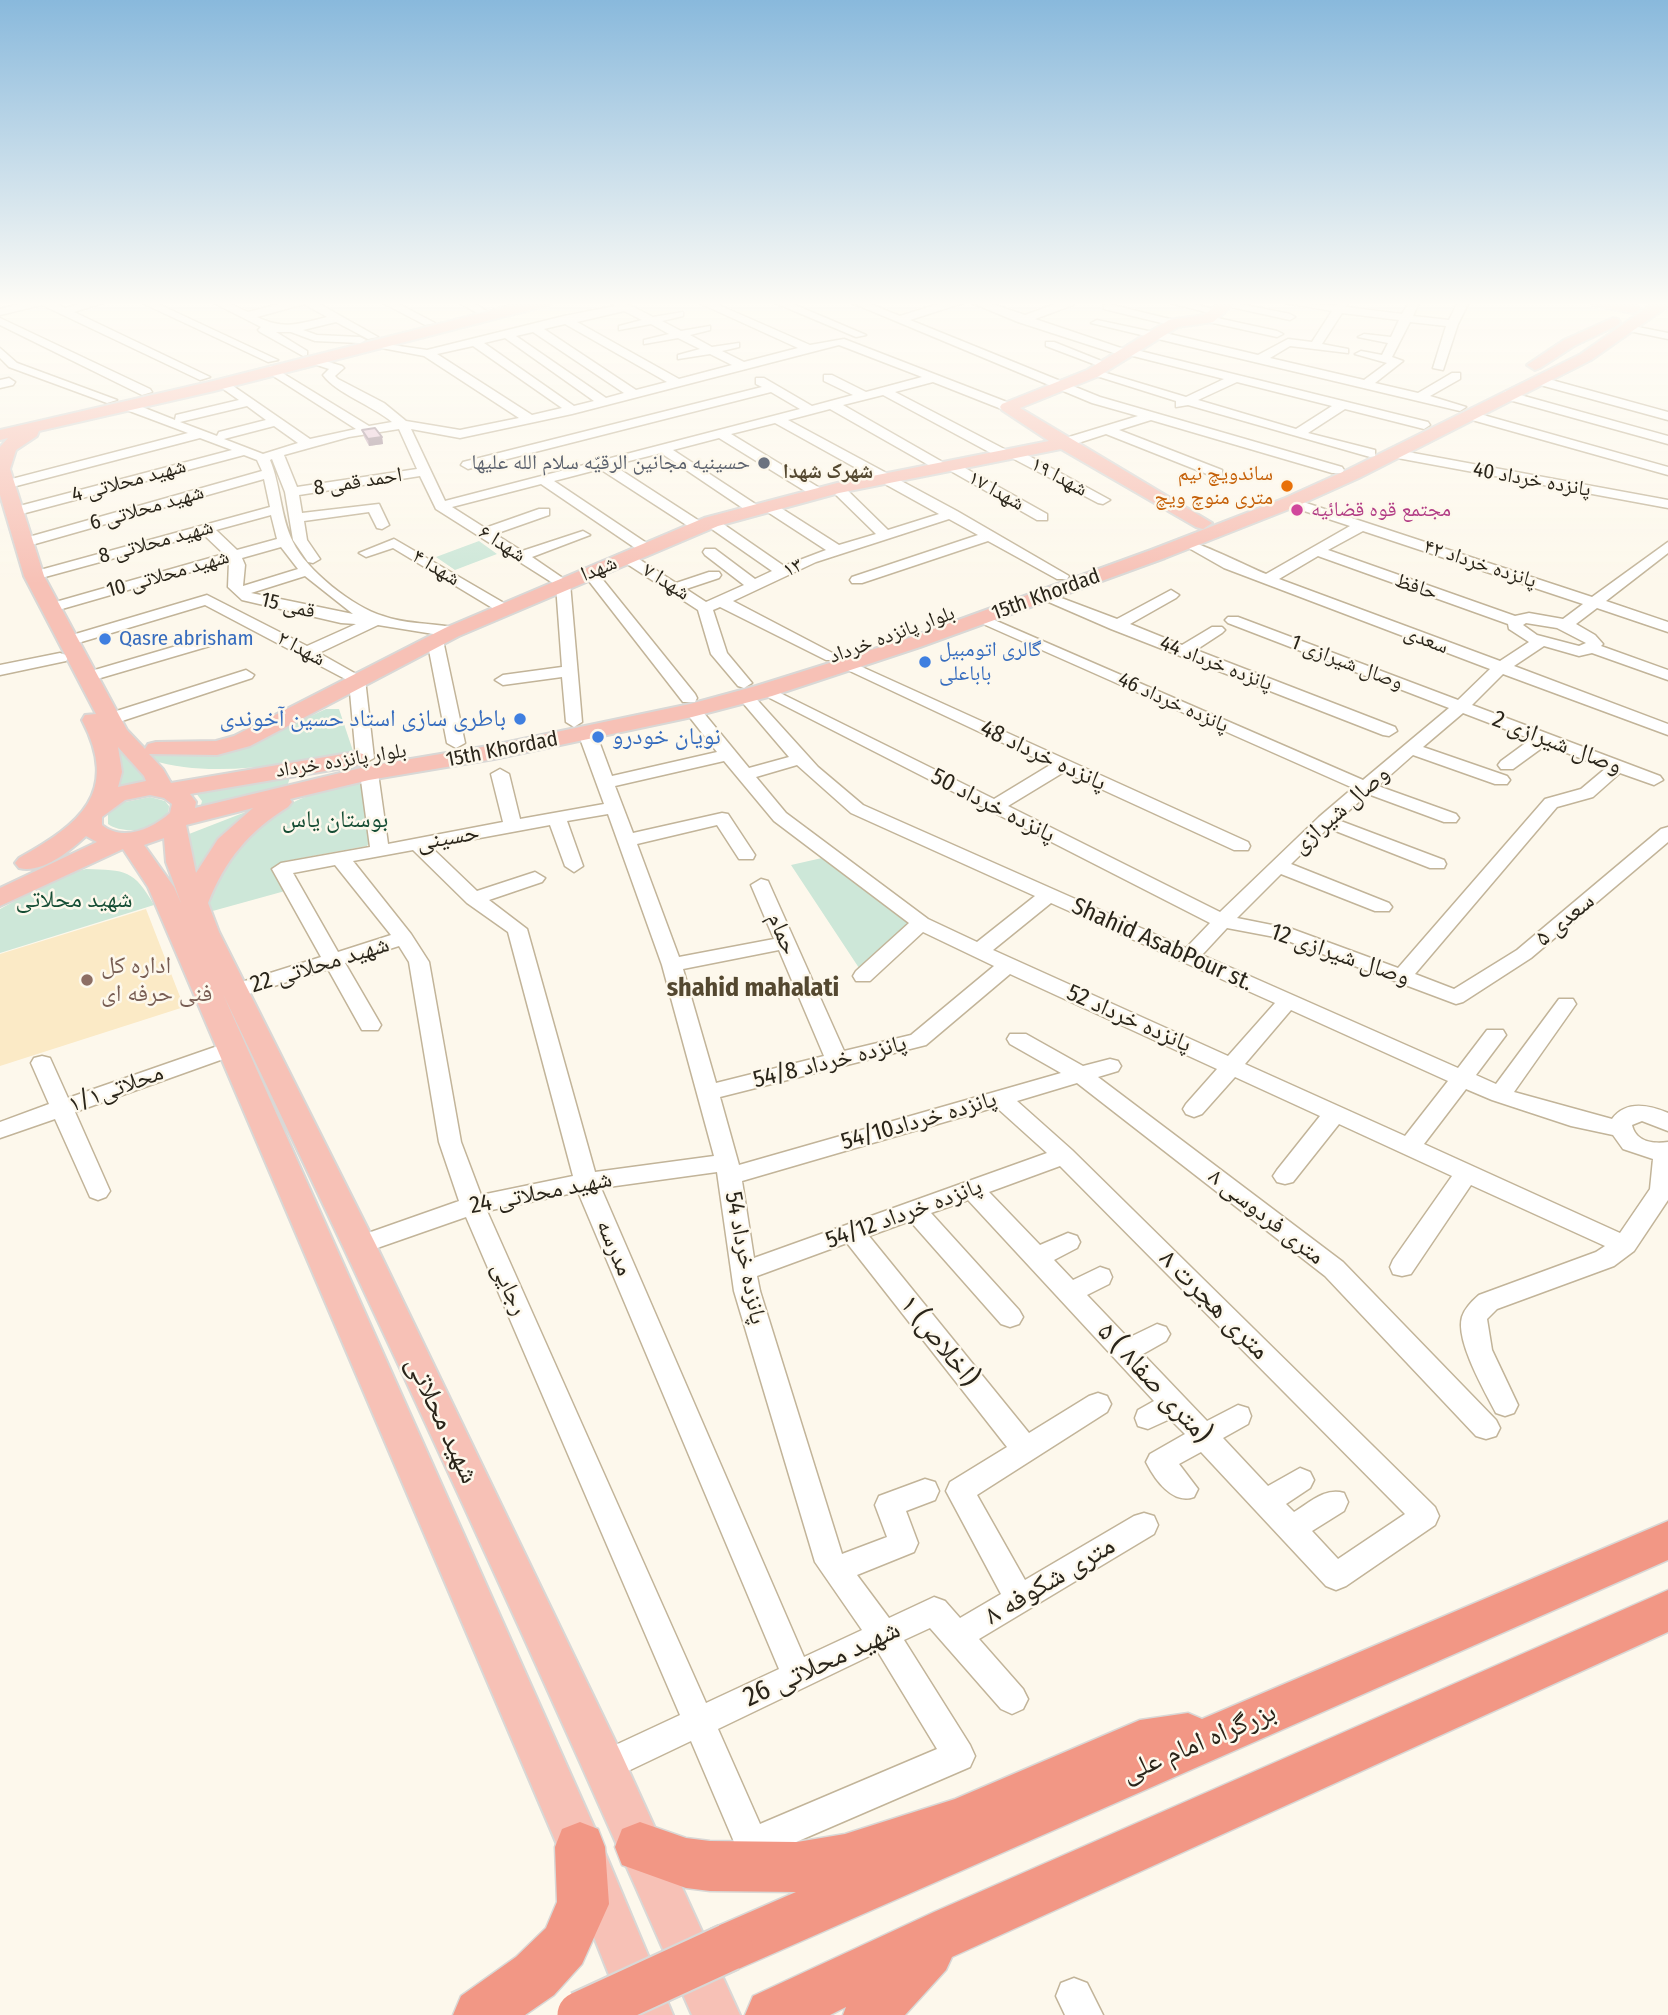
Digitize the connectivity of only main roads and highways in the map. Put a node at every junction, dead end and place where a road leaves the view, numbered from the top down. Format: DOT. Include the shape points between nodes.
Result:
graph roads {
  1 [pos="164,396"];
  2 [pos="1034,396"];
  3 [pos="1487,396"];
  4 [pos="1506,396"];
  5 [pos="142,403"];
  6 [pos="1464,411"];
  7 [pos="53,418"];
  8 [pos="0,420"];
  9 [pos="2,439"];
  10 [pos="1064,443"];
  11 [pos="7,511"];
  12 [pos="1203,523"];
  13 [pos="64,650"];
  14 [pos="839,661"];
  15 [pos="580,728"];
  16 [pos="147,753"];
  17 [pos="367,765"];
  18 [pos="309,780"];
  19 [pos="164,790"];
  20 [pos="94,813"];
  21 [pos="177,821"];
  22 [pos="125,840"];
  23 [pos="60,857"];
  24 [pos="164,866"];
  25 [pos="0,878"];
  26 [pos="0,898"];
  27 [pos="194,904"];
  28 [pos="1668,1540"];
  29 [pos="1668,1610"];
  30 [pos="1227,1730"];
  31 [pos="580,1847"];
  32 [pos="640,1847"];
  33 [pos="952,1930"];
  34 [pos="480,2015"];
  35 [pos="581,2015"];
  36 [pos="649,2015"];
  37 [pos="716,2015"];
  38 [pos="772,2015"];
  39 [pos="870,2015"];
  1 -- 5 [label="main road"];
  2 -- 10 [label="main road" via="1008,407"];
  3 -- 6 [label="main road, بلوار پانزده خرداد"];
  4 -- 6 [label="main road, 15th Khordad"];
  5 -- 7 [label="main road"];
  5 -- 7 [label="main road" via="111,400"];
  6 -- 12 [label="main road, بلوار پانزده خرداد" via="1424,425 1278,497"];
  6 -- 14 [label="main road, 15th Khordad" via="1397,454 1292,502 980,619"];
  7 -- 8 [label="main road"];
  7 -- 9 [label="main road" via="27,433"];
  9 -- 11 [label="main road"];
  10 -- 12 [label="main road"];
  10 -- 16 [label="main road, شهدا" via="828,490 705,525 443,636 243,741"];
  11 -- 13 [label="main road"];
  11 -- 13 [label="main road" via="16,567"];
  12 -- 14 [label="main road, بلوار پانزده خرداد" via="897,631"];
  13 -- 16 [label="main road, شهدا" via="87,677 113,726"];
  13 -- 20 [label="main road" via="112,766 110,783"];
  14 -- 15 [label="main road, 15th Khordad" via="751,690"];
  15 -- 17 [label="main road, 15th Khordad"];
  15 -- 17 [label="main road, بلوار پانزده خرداد" via="456,743"];
  16 -- 19 [label="main road"];
  17 -- 18 [label="main road, 15th Khordad"];
  18 -- 19 [label="main road, بلوار پانزده خرداد"];
  18 -- 21 [label="main road, 15th Khordad"];
  18 -- 27 [label="main road" via="230,840 214,860"];
  19 -- 20 [label="main road, بلوار پانزده خرداد" via="127,792"];
  19 -- 21 [label="main road, شهید محلاتی" via="184,802"];
  20 -- 22 [label="main road" via="94,832"];
  20 -- 23 [label="main road, بلوار پانزده خرداد"];
  21 -- 22 [label="main road, 15th Khordad" via="156,834"];
  21 -- 24 [label="main road, شهید محلاتی"];
  22 -- 23 [label="main road, 15th Khordad"];
  22 -- 24 [label="main road, شهید محلاتی"];
  23 -- 25 [label="main road"];
  23 -- 26 [label="main road"];
  24 -- 27 [label="main road, شهید محلاتی"];
  24 -- 31 [label="main road, شهید محلاتی" via="161,887"];
  27 -- 32 [label="main road, شهید محلاتی" via="360,1245"];
  28 -- 30 [label="highway, بزرگراه امام علی"];
  29 -- 33 [label="highway"];
  30 -- 32 [label="highway" via="1140,1743 957,1823 845,1859 797,1867 710,1866"];
  30 -- 35 [label="highway, بزرگراه امام علی, bridge"];
  31 -- 34 [label="highway" via="583,1904 564,1946 535,1976"];
  31 -- 36 [label="main road, شهید محلاتی"];
  32 -- 37 [label="main road, شهید محلاتی"];
  33 -- 38 [label="highway"];
  33 -- 39 [label="highway" via="909,1969"];
}
